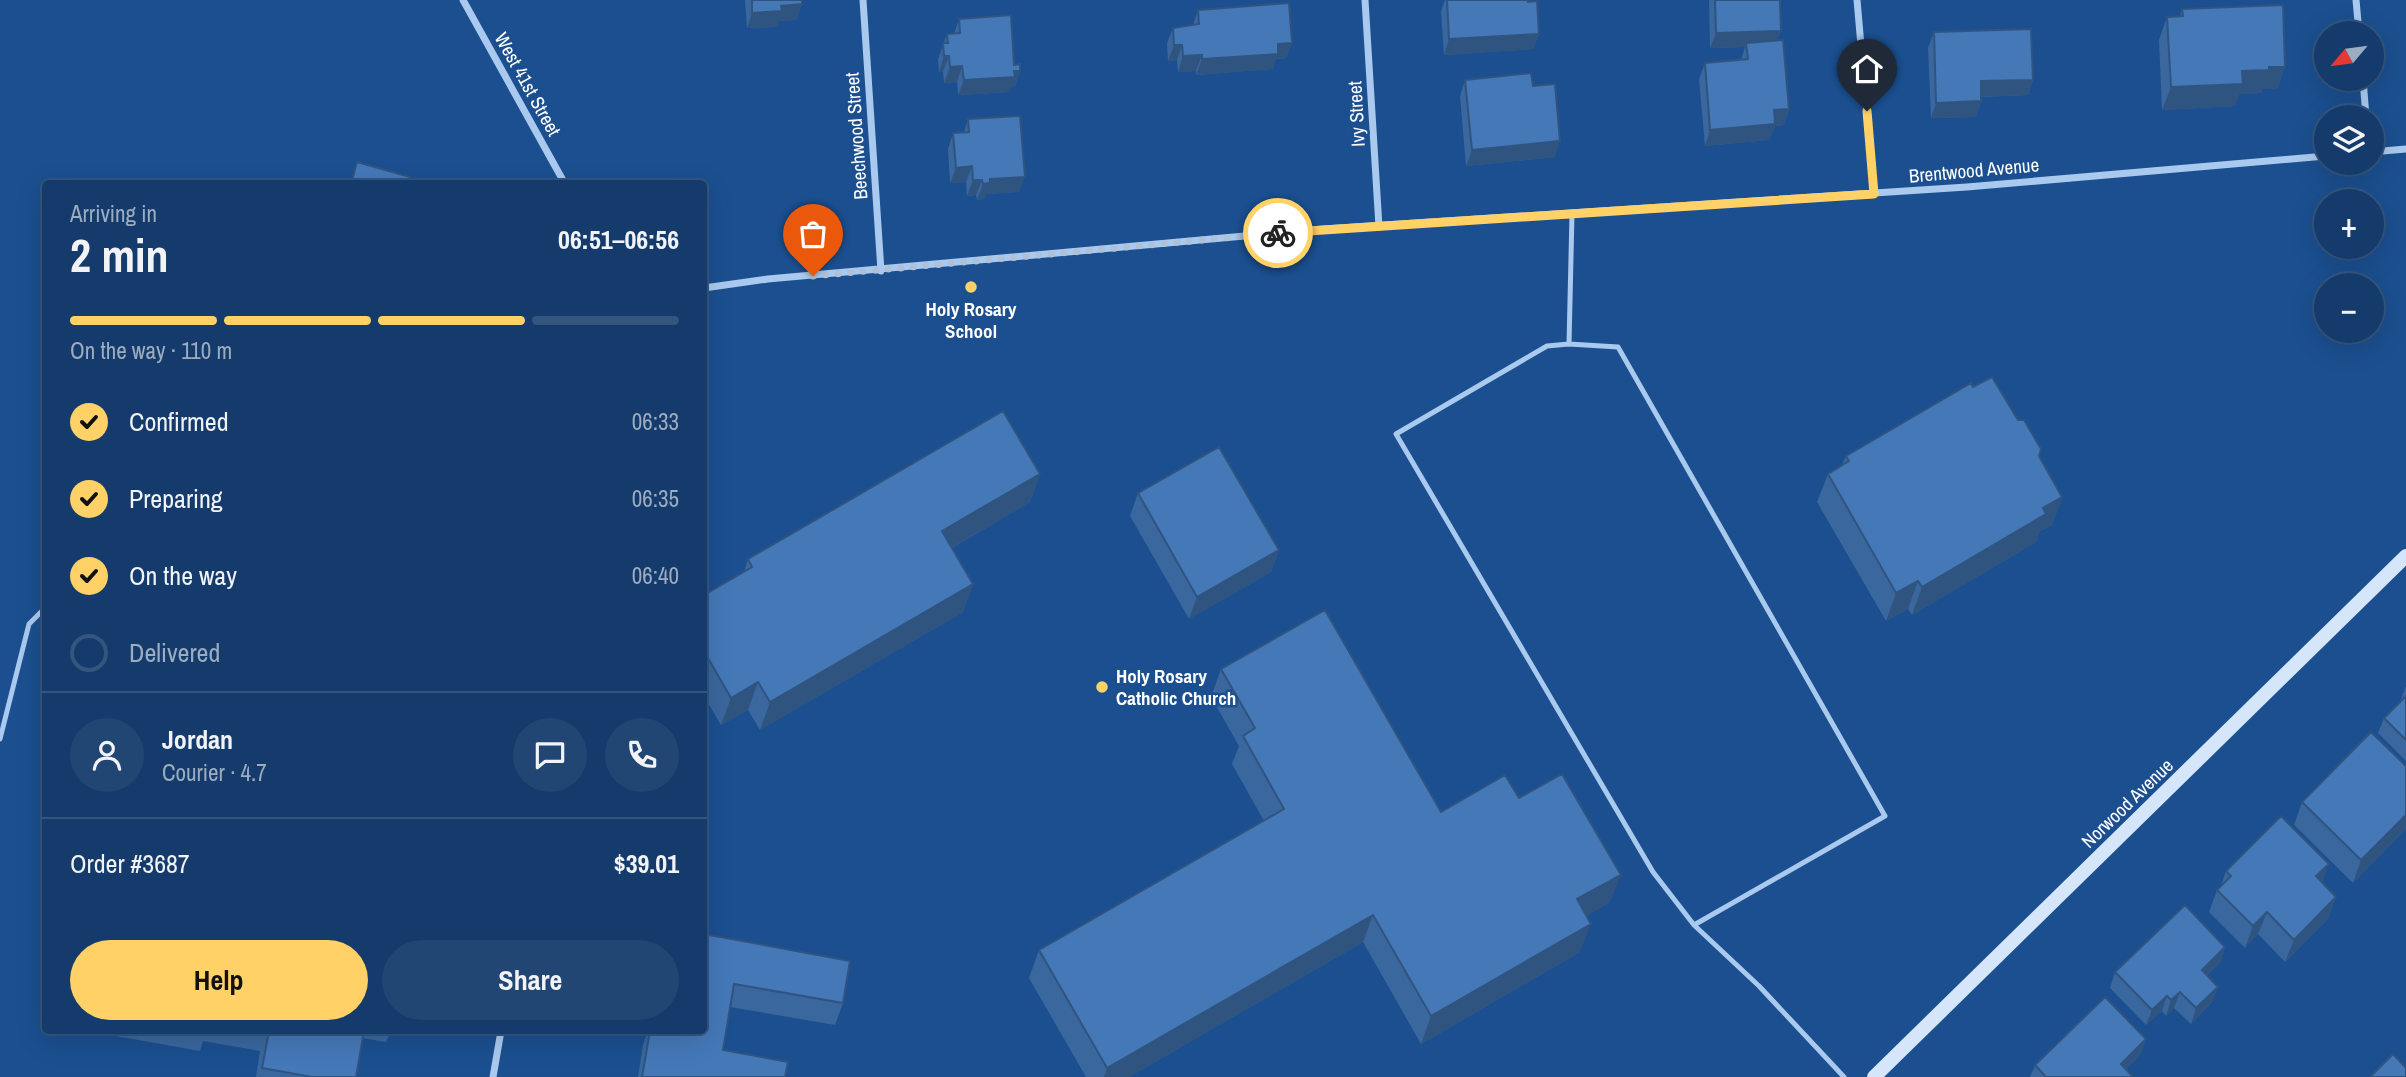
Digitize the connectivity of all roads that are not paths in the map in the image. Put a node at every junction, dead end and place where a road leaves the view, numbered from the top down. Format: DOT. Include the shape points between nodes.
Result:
graph roads {
  1 [pos="463,0"];
  2 [pos="863,0"];
  3 [pos="1365,0"];
  4 [pos="1857,0"];
  5 [pos="2356,0"];
  6 [pos="2358,21"];
  7 [pos="2406,149"];
  8 [pos="2384,151"];
  9 [pos="2314,157"];
  10 [pos="563,180"];
  11 [pos="1874,194"];
  12 [pos="1572,214"];
  13 [pos="1379,227"];
  14 [pos="881,271"];
  15 [pos="707,288"];
  16 [pos="1569,344"];
  17 [pos="2406,556"];
  18 [pos="42,611"];
  19 [pos="0,739"];
  20 [pos="1694,925"];
  21 [pos="500,1034"];
  22 [pos="493,1077"];
  23 [pos="1844,1077"];
  24 [pos="1874,1077"];
  1 -- 10 [label="street, West 41st Street"];
  2 -- 14 [label="street, Beechwood Street"];
  3 -- 13 [label="street, Ivy Street"];
  4 -- 11 [label="street"];
  5 -- 6 [label="street"];
  7 -- 8 [label="street"];
  9 -- 11 [label="street, Brentwood Avenue"];
  11 -- 12 [label="street, Brentwood Avenue"];
  12 -- 13 [label="street, Brentwood Avenue"];
  12 -- 16 [label="lane"];
  13 -- 14 [label="street, Brentwood Avenue"];
  14 -- 15 [label="street, Brentwood Avenue"];
  16 -- 20 [label="lane" via="1547,346 1396,434 1653,872"];
  16 -- 20 [label="lane" via="1618,347 1885,816"];
  17 -- 24 [label="main road, Norwood Avenue"];
  18 -- 19 [label="lane" via="29,624"];
  20 -- 23 [label="lane"];
  21 -- 22 [label="street"];
}
